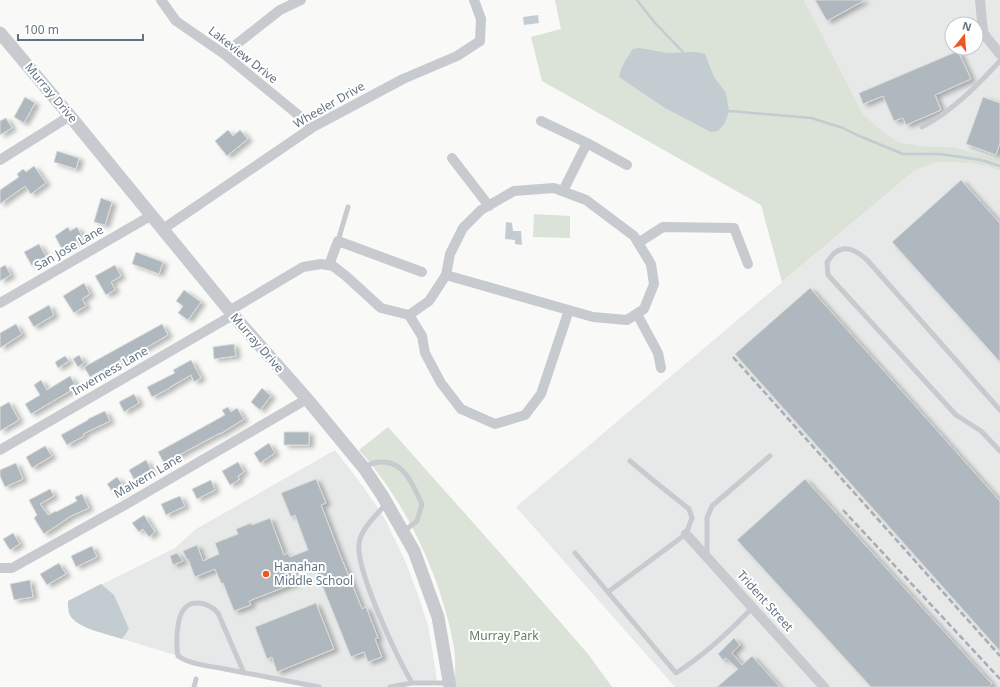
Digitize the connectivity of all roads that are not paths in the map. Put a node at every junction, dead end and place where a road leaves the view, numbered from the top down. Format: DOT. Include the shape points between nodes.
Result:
graph roads {
  1 [pos="161,0"];
  2 [pos="301,0"];
  3 [pos="474,0"];
  4 [pos="980,0"];
  5 [pos="0,33"];
  6 [pos="224,54"];
  7 [pos="1000,54"];
  8 [pos="1000,61"];
  9 [pos="70,116"];
  10 [pos="541,121"];
  11 [pos="313,127"];
  12 [pos="922,127"];
  13 [pos="586,143"];
  14 [pos="452,158"];
  15 [pos="0,160"];
  16 [pos="627,165"];
  17 [pos="563,191"];
  18 [pos="489,206"];
  19 [pos="348,207"];
  20 [pos="152,215"];
  21 [pos="163,229"];
  22 [pos="338,241"];
  23 [pos="638,242"];
  24 [pos="748,264"];
  25 [pos="329,265"];
  26 [pos="422,272"];
  27 [pos="446,275"];
  28 [pos="0,303"];
  29 [pos="569,310"];
  30 [pos="231,313"];
  31 [pos="637,314"];
  32 [pos="409,315"];
  33 [pos="661,368"];
  34 [pos="307,399"];
  35 [pos="1000,410"];
  36 [pos="0,450"];
  37 [pos="1000,451"];
  38 [pos="770,456"];
  39 [pos="630,461"];
  40 [pos="364,468"];
  41 [pos="387,504"];
  42 [pos="403,532"];
  43 [pos="686,534"];
  44 [pos="575,553"];
  45 [pos="707,556"];
  46 [pos="0,568"];
  47 [pos="608,592"];
  48 [pos="753,607"];
  49 [pos="244,673"];
  50 [pos="196,678"];
  51 [pos="412,683"];
  52 [pos="450,685"];
  53 [pos="194,687"];
  54 [pos="319,687"];
  55 [pos="390,687"];
  56 [pos="824,687"];
  1 -- 6 [label="street, Lakeview Drive" via="176,21"];
  2 -- 6 [label="street" via="280,10"];
  3 -- 11 [label="street, Wheeler Drive" via="481,19 480,41 457,56 403,79"];
  4 -- 7 [label="street" via="983,32"];
  5 -- 9 [label="street, Murray Drive"];
  6 -- 11 [label="street, Lakeview Drive"];
  8 -- 12 [label="lane" via="938,119"];
  9 -- 15 [label="street"];
  9 -- 20 [label="street, Murray Drive"];
  10 -- 13 [label="street"];
  11 -- 21 [label="street, Wheeler Drive"];
  13 -- 16 [label="street"];
  13 -- 17 [label="street"];
  14 -- 18 [label="street"];
  17 -- 18 [label="street" via="554,188 514,191"];
  17 -- 23 [label="street" via="586,200 634,236"];
  18 -- 27 [label="street" via="480,210 463,228 450,254"];
  19 -- 22 [label="lane"];
  20 -- 21 [label="street, Murray Drive"];
  20 -- 28 [label="street, San Jose Lane"];
  21 -- 30 [label="street, Murray Drive"];
  22 -- 25 [label="street"];
  22 -- 26 [label="street"];
  23 -- 24 [label="street" via="663,227 734,228"];
  23 -- 31 [label="street" via="651,264 654,284 644,310"];
  25 -- 30 [label="street, Inverness Lane" via="303,267"];
  25 -- 32 [label="street" via="346,276 382,308"];
  27 -- 29 [label="street"];
  27 -- 32 [label="street" via="429,301"];
  29 -- 31 [label="street" via="593,317 627,320"];
  29 -- 32 [label="street" via="541,394 525,415 495,424 461,409 441,383 425,353 422,336"];
  30 -- 34 [label="street, Murray Drive"];
  30 -- 36 [label="street, Inverness Lane"];
  31 -- 33 [label="street" via="658,352"];
  34 -- 40 [label="street, Murray Drive"];
  34 -- 46 [label="street, Malvern Lane" via="12,568"];
  35 -- 37 [label="lane" via="868,261 858,252 844,249 836,252 827,262 828,275 956,415 981,431"];
  38 -- 45 [label="lane" via="712,506 707,518"];
  39 -- 43 [label="lane" via="689,509 692,518"];
  40 -- 41 [label="street, Murray Drive"];
  40 -- 42 [label="lane" via="378,462 395,464 412,484 422,504 417,521"];
  41 -- 42 [label="street, Murray Drive"];
  41 -- 51 [label="lane" via="368,525 359,543 359,558 374,603"];
  42 -- 52 [label="street, Murray Drive" via="414,551 438,617"];
  43 -- 45 [label="street, Trident Street"];
  43 -- 47 [label="lane"];
  44 -- 47 [label="lane"];
  45 -- 48 [label="street, Trident Street"];
  47 -- 48 [label="lane" via="676,673 694,662"];
  48 -- 56 [label="street, Trident Street"];
  49 -- 49 [label="lane" via="214,607 193,603 184,608 178,625 178,656 185,661"];
  49 -- 54 [label="lane"];
  50 -- 53 [label="lane"];
  51 -- 52 [label="lane"];
  51 -- 55 [label="lane"];
}
